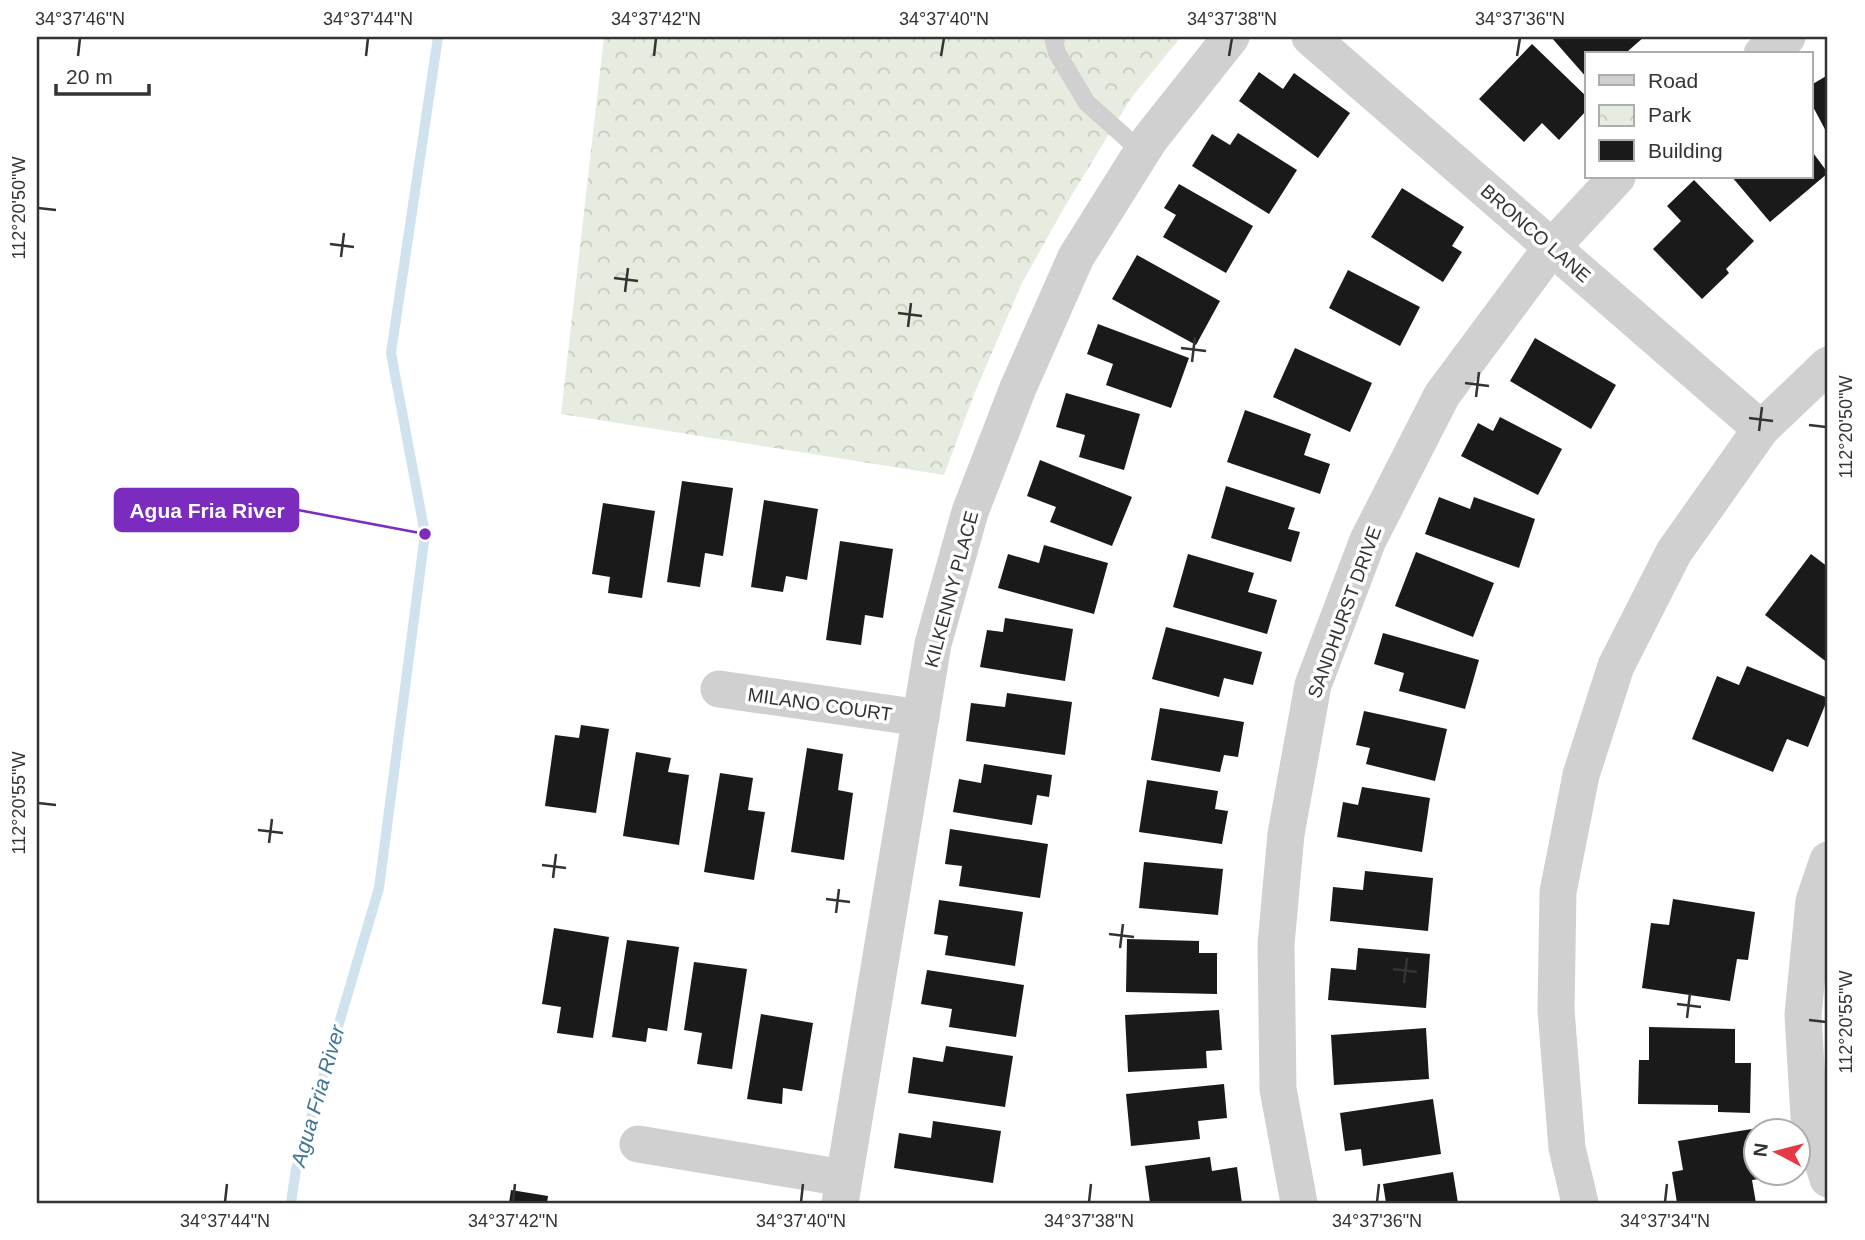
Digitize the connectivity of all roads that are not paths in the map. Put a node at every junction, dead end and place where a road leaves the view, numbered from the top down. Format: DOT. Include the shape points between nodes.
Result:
graph roads {
  1 [pos="1053,37"];
  2 [pos="1231,37"];
  3 [pos="1310,37"];
  4 [pos="1787,37"];
  5 [pos="1765,52"];
  6 [pos="1142,152"];
  7 [pos="1616,178"];
  8 [pos="1552,247"];
  9 [pos="1828,365"];
  10 [pos="1761,429"];
  11 [pos="719,689"];
  12 [pos="921,718"];
  13 [pos="1828,860"];
  14 [pos="638,1144"];
  15 [pos="1828,1179"];
  16 [pos="842,1191"];
  17 [pos="1299,1203"];
  18 [pos="1580,1203"];
  1 -- 6 [label="lane" via="1057,53 1087,103"];
  2 -- 6 [label="street, KILKENNY PLACE"];
  3 -- 8 [label="street, BRONCO LANE"];
  4 -- 5 [label="street"];
  6 -- 12 [label="street, KILKENNY PLACE" via="1076,257 1013,400 970,512 933,644"];
  7 -- 8 [label="street, SANDHURST DRIVE"];
  8 -- 10 [label="street, BRONCO LANE"];
  8 -- 17 [label="street, SANDHURST DRIVE" via="1442,394 1368,540 1313,685 1286,834 1276,944 1278,1089"];
  9 -- 10 [label="street"];
  10 -- 18 [label="street" via="1674,551 1616,666 1581,775 1558,892 1556,1010 1567,1149"];
  11 -- 12 [label="street, MILANO COURT"];
  12 -- 16 [label="street, KILKENNY PLACE"];
  13 -- 15 [label="street" via="1814,901 1803,1015 1809,1117"];
  14 -- 16 [label="street"];
}
